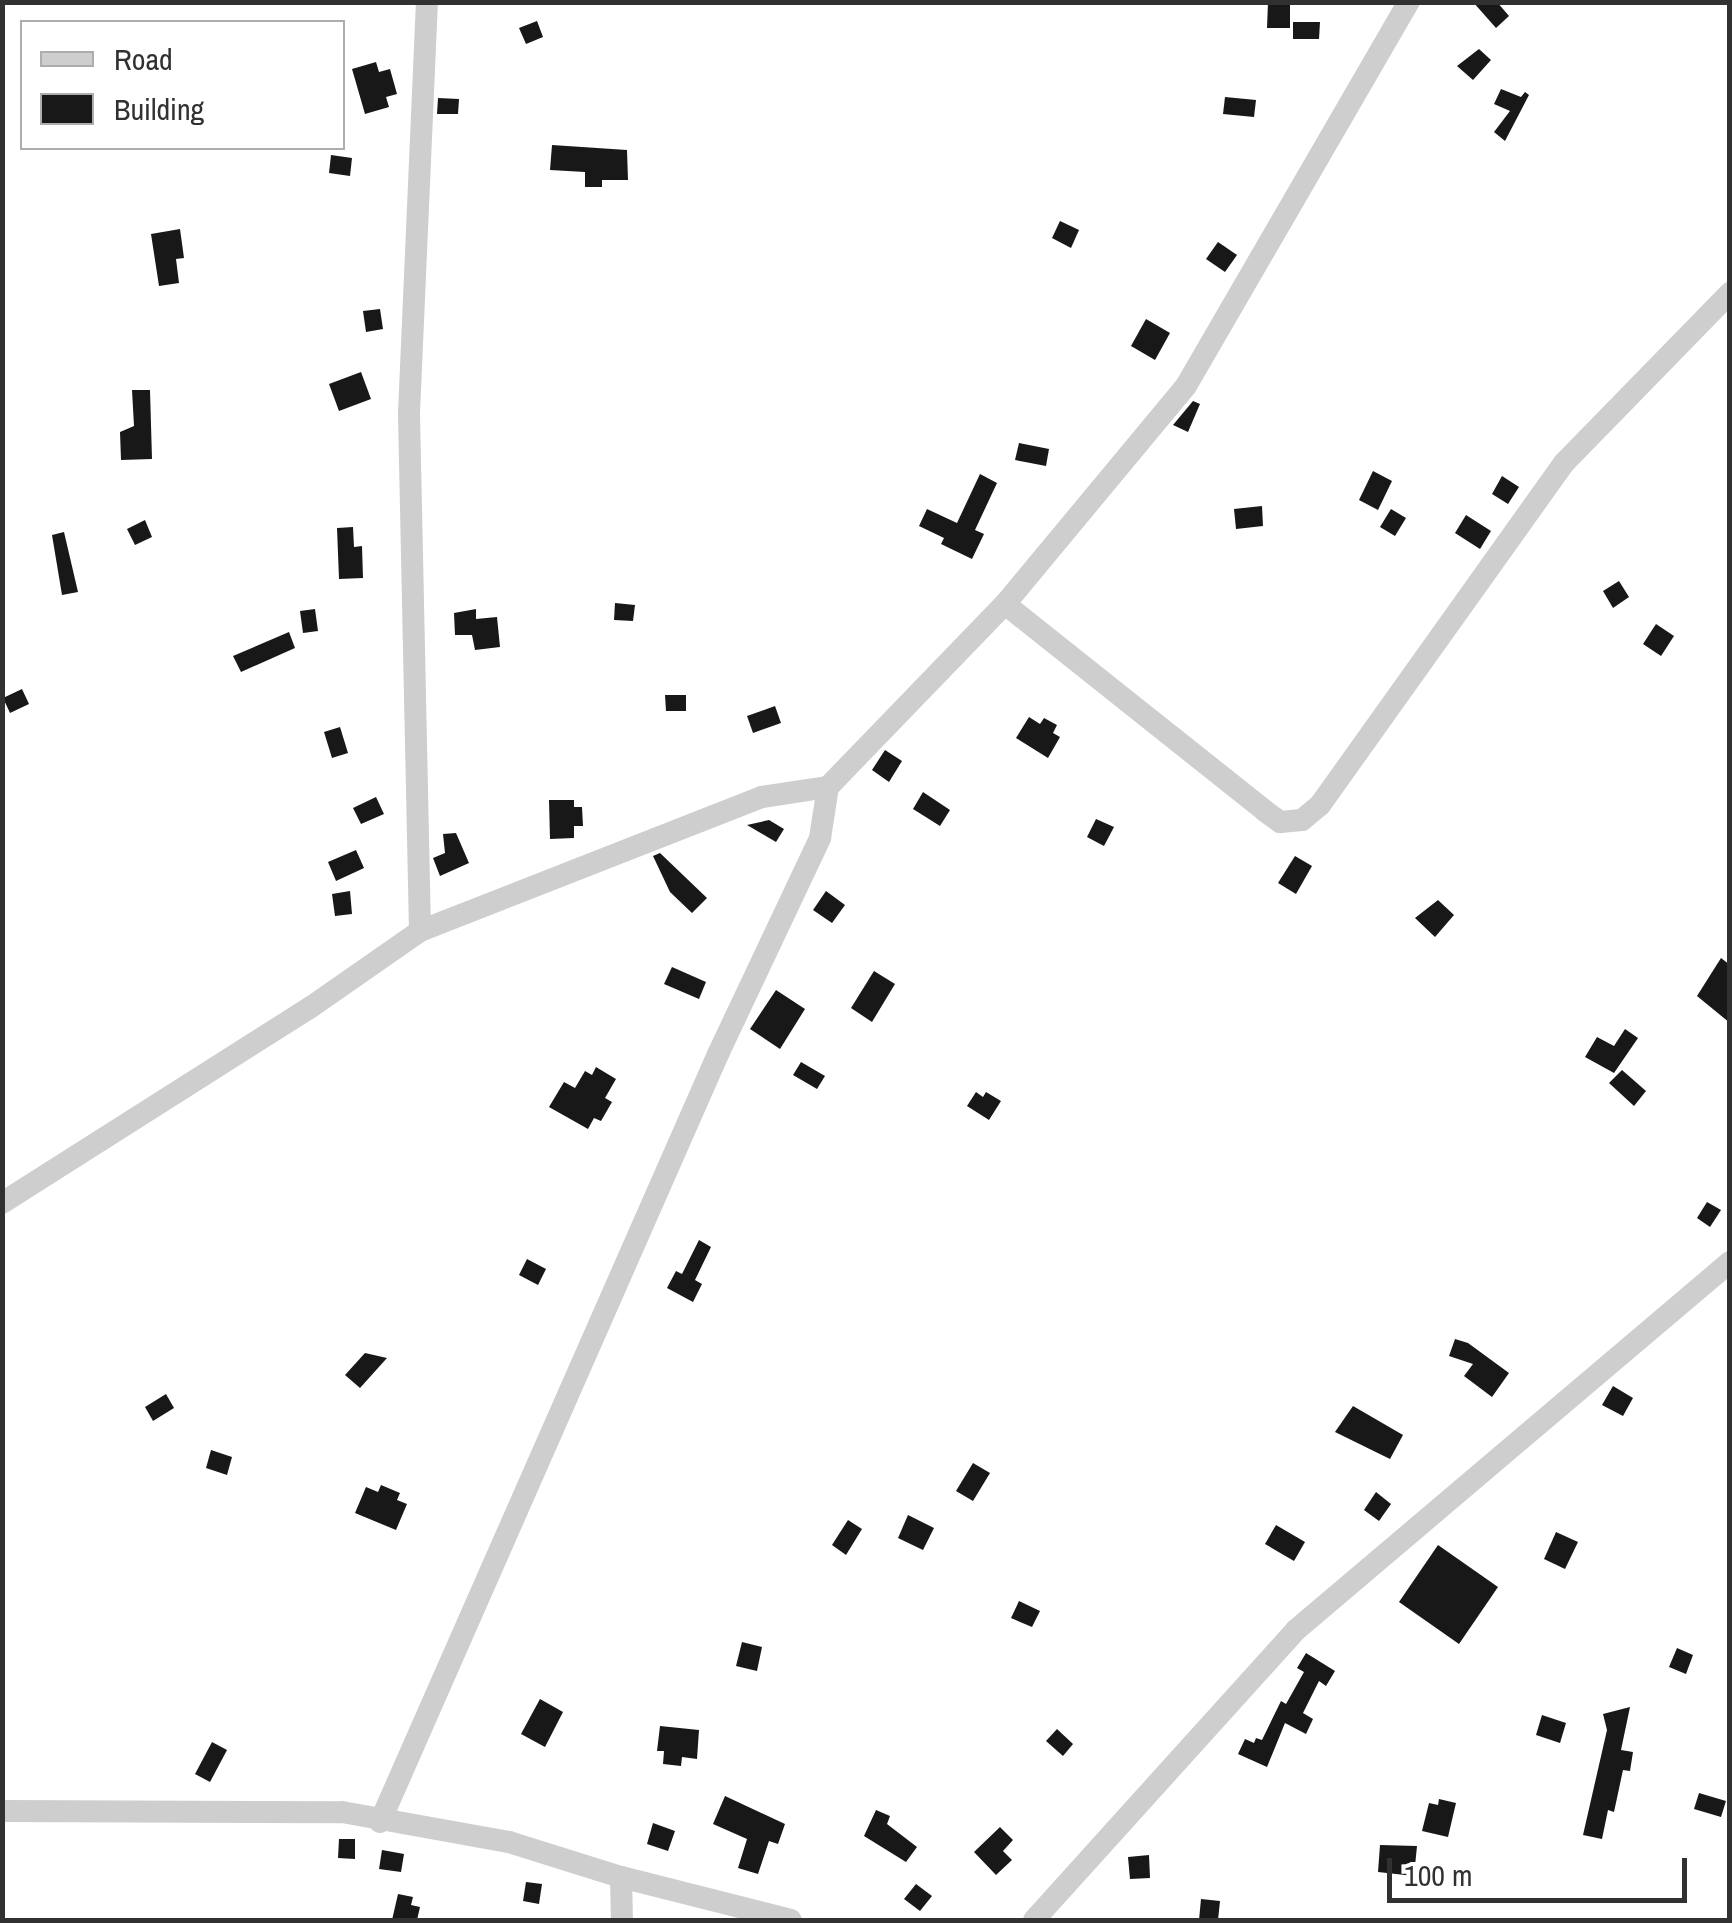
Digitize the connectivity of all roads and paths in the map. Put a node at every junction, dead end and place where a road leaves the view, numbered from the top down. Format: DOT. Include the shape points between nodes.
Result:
graph roads {
  1 [pos="428,2"];
  2 [pos="1409,2"];
  3 [pos="1730,293"];
  4 [pos="1005,604"];
  5 [pos="828,787"];
  6 [pos="420,931"];
  7 [pos="2,1203"];
  8 [pos="1730,1262"];
  9 [pos="2,1811"];
  10 [pos="380,1822"];
  11 [pos="621,1877"];
  12 [pos="622,1920"];
  13 [pos="791,1920"];
  14 [pos="1034,1920"];
  1 -- 6 [label="street" via="409,413"];
  2 -- 4 [label="street" via="1186,386"];
  3 -- 4 [label="street" via="1564,463 1320,805 1302,820 1280,822"];
  4 -- 5 [label="street"];
  5 -- 6 [label="street" via="762,797"];
  5 -- 10 [label="street" via="820,838"];
  6 -- 7 [label="street"];
  8 -- 14 [label="street" via="1296,1630"];
  9 -- 10 [label="street" via="342,1812"];
  10 -- 11 [label="street" via="509,1842"];
  11 -- 12 [label="street"];
  11 -- 13 [label="street"];
}
